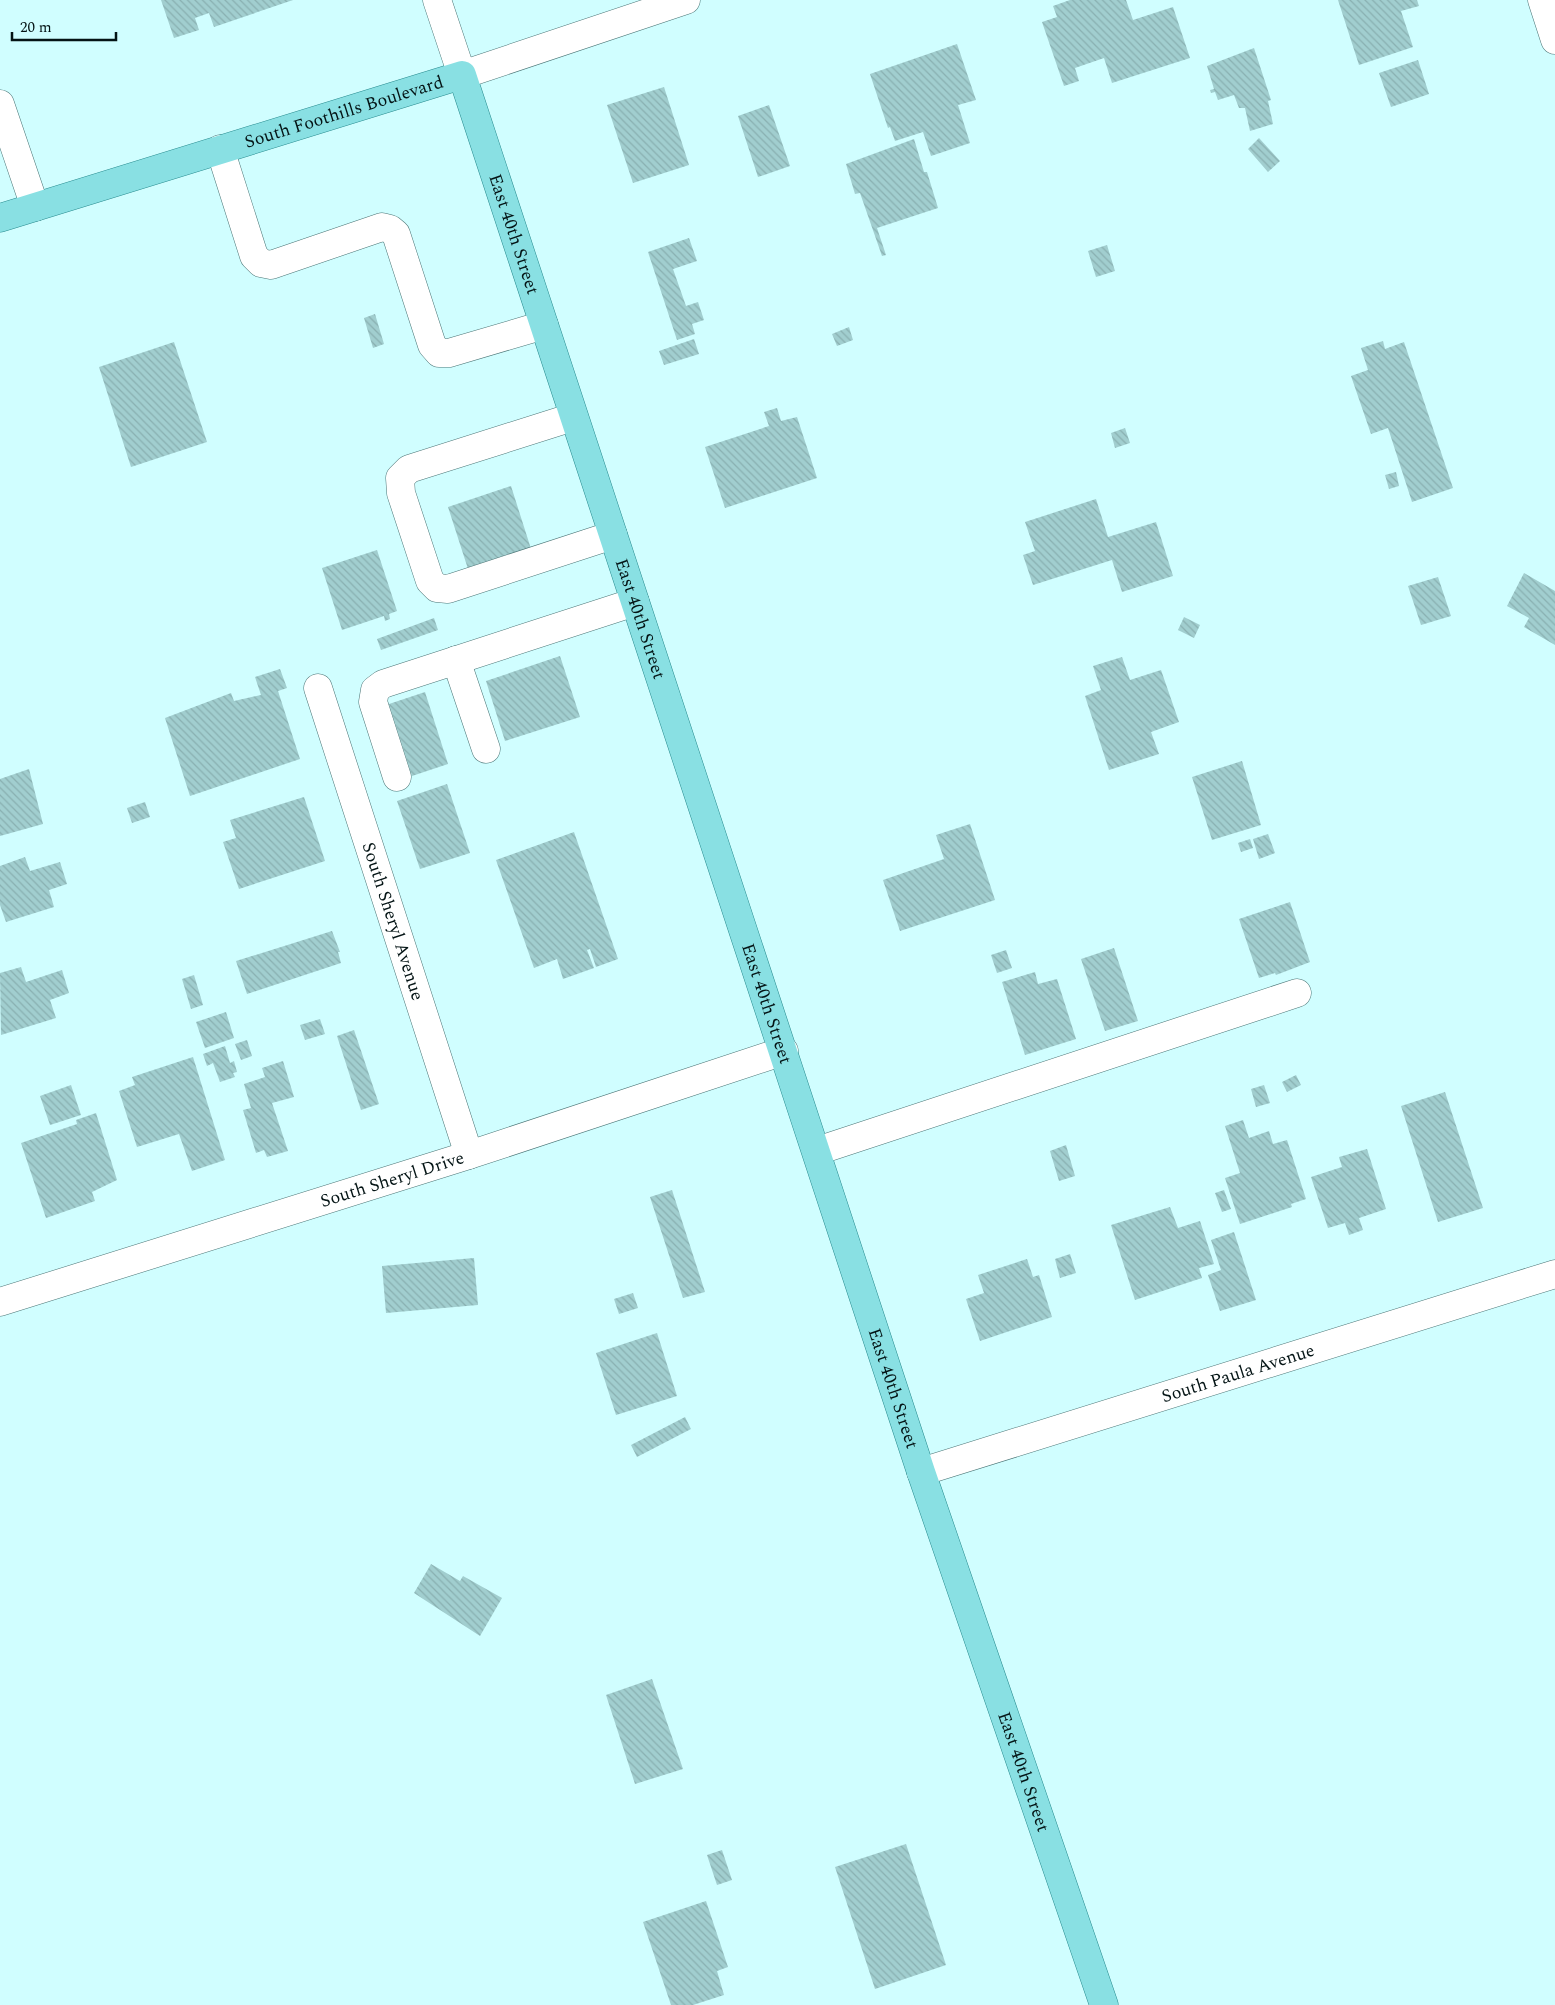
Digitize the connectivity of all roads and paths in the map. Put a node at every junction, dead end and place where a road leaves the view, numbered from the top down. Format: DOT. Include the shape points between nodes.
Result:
graph roads {
  1 [pos="437,0"];
  2 [pos="686,0"];
  3 [pos="1542,0"];
  4 [pos="1555,40"];
  5 [pos="462,75"];
  6 [pos="0,104"];
  7 [pos="220,149"];
  8 [pos="35,206"];
  9 [pos="0,218"];
  10 [pos="544,325"];
  11 [pos="573,417"];
  12 [pos="613,535"];
  13 [pos="635,602"];
  14 [pos="456,660"];
  15 [pos="318,688"];
  16 [pos="486,749"];
  17 [pos="397,777"];
  18 [pos="1297,993"];
  19 [pos="784,1051"];
  20 [pos="817,1151"];
  21 [pos="469,1155"];
  22 [pos="1555,1274"];
  23 [pos="0,1302"];
  24 [pos="921,1472"];
  25 [pos="1104,2005"];
  1 -- 5 [label="street, East 40th Street"];
  2 -- 5 [label="street, South Foothills Boulevard"];
  3 -- 4 [label="street"];
  5 -- 7 [label="main road, South Foothills Boulevard"];
  5 -- 10 [label="main road, East 40th Street"];
  6 -- 8 [label="street"];
  7 -- 8 [label="main road, South Foothills Boulevard"];
  7 -- 10 [label="street" via="254,256 261,264 272,265 382,227 396,234 432,345 439,353 449,353"];
  8 -- 9 [label="main road, South Foothills Boulevard"];
  10 -- 11 [label="main road, East 40th Street"];
  11 -- 12 [label="main road, East 40th Street"];
  11 -- 12 [label="street" via="409,469 400,478 401,493 430,581 437,588 448,589"];
  12 -- 13 [label="main road, East 40th Street"];
  13 -- 14 [label="street"];
  13 -- 19 [label="main road, East 40th Street"];
  14 -- 16 [label="street"];
  14 -- 17 [label="street" via="383,684 375,690 373,702"];
  15 -- 21 [label="street, South Sheryl Avenue"];
  18 -- 20 [label="street"];
  19 -- 20 [label="main road, East 40th Street"];
  19 -- 21 [label="street, South Sheryl Drive"];
  20 -- 24 [label="main road, East 40th Street"];
  21 -- 23 [label="street, South Sheryl Drive"];
  22 -- 24 [label="street, South Paula Avenue"];
  24 -- 25 [label="main road, East 40th Street"];
}
